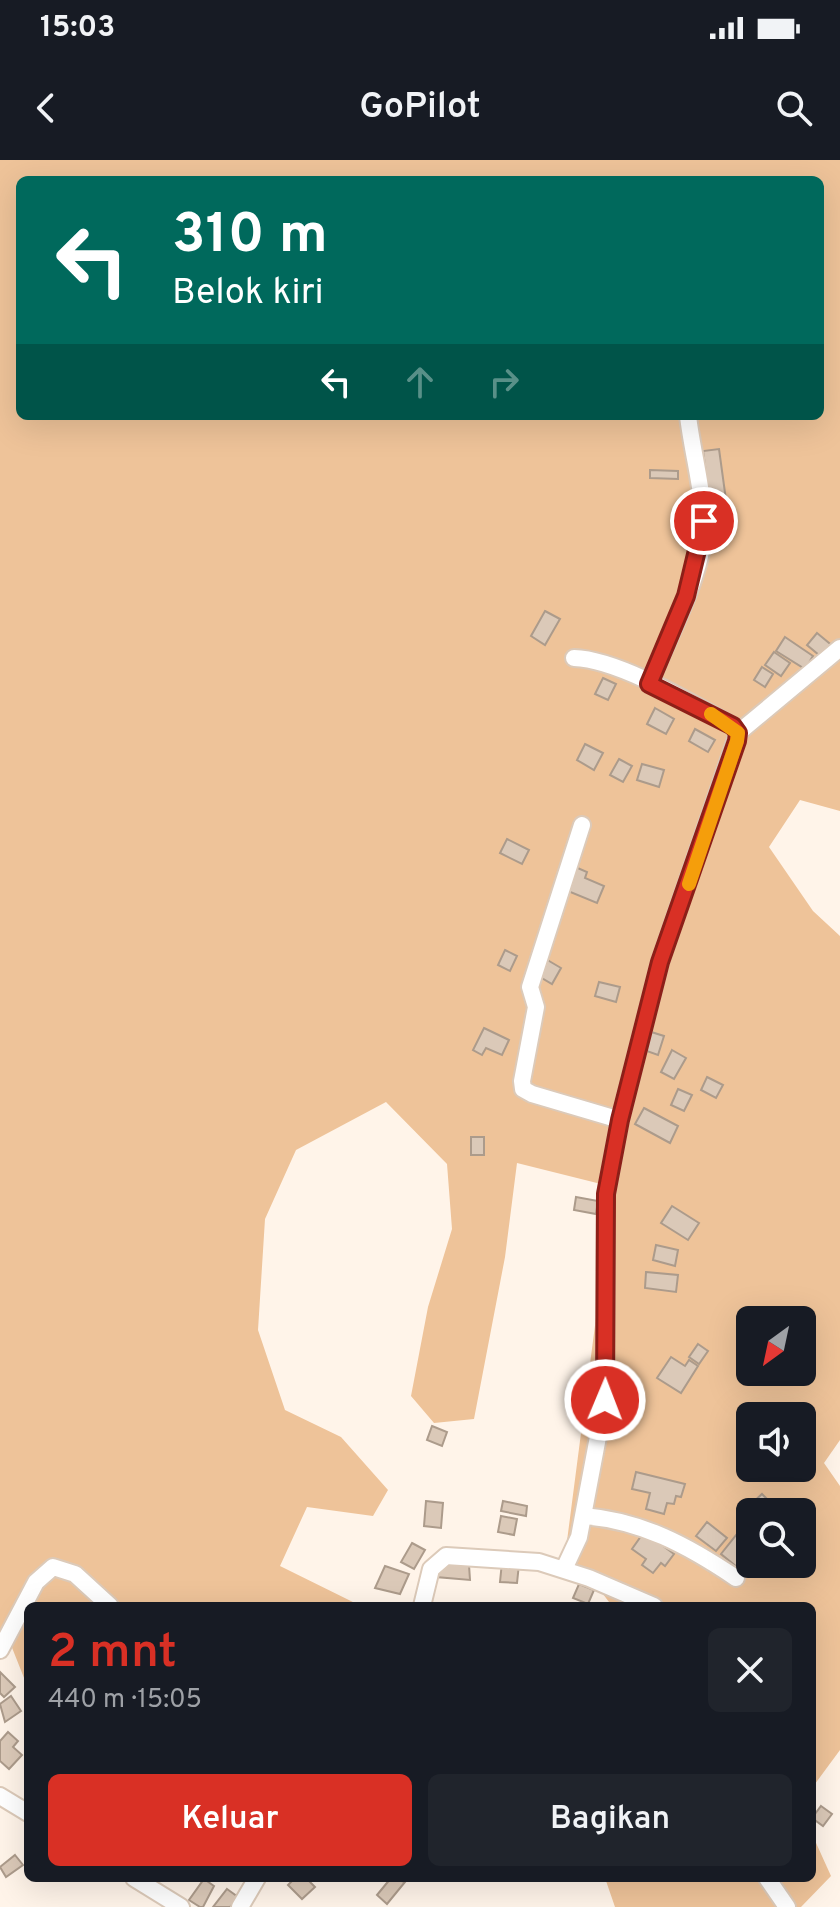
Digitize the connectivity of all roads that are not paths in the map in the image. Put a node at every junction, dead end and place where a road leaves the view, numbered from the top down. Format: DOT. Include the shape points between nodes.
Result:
graph roads {
  1 [pos="689,420"];
  2 [pos="840,648"];
  3 [pos="574,658"];
  4 [pos="649,684"];
  5 [pos="738,733"];
  6 [pos="582,825"];
  7 [pos="620,1120"];
  8 [pos="584,1516"];
  9 [pos="564,1569"];
  10 [pos="736,1578"];
  11 [pos="25,1602"];
  12 [pos="106,1602"];
  13 [pos="423,1602"];
  14 [pos="644,1602"];
  15 [pos="24,1605"];
  16 [pos="0,1650"];
  17 [pos="0,1796"];
  18 [pos="24,1811"];
  19 [pos="140,1882"];
  20 [pos="255,1882"];
  21 [pos="770,1882"];
  22 [pos="181,1907"];
  23 [pos="240,1907"];
  24 [pos="787,1907"];
  1 -- 4 [label="street" via="704,521 702,541 686,596"];
  2 -- 5 [label="street"];
  3 -- 4 [label="street" via="609,665"];
  4 -- 5 [label="street"];
  5 -- 7 [label="street" via="660,962"];
  6 -- 7 [label="street" via="530,987 536,1007 523,1089"];
  7 -- 8 [label="street" via="606,1194 605,1400"];
  8 -- 9 [label="street"];
  8 -- 10 [label="street" via="643,1526"];
  9 -- 13 [label="street" via="539,1562 446,1556 431,1569"];
  9 -- 14 [label="street"];
  11 -- 12 [label="street" via="36,1582 53,1567 75,1574"];
  15 -- 16 [label="street"];
  17 -- 18 [label="street"];
  19 -- 22 [label="street"];
  20 -- 23 [label="street"];
  21 -- 24 [label="street"];
}
